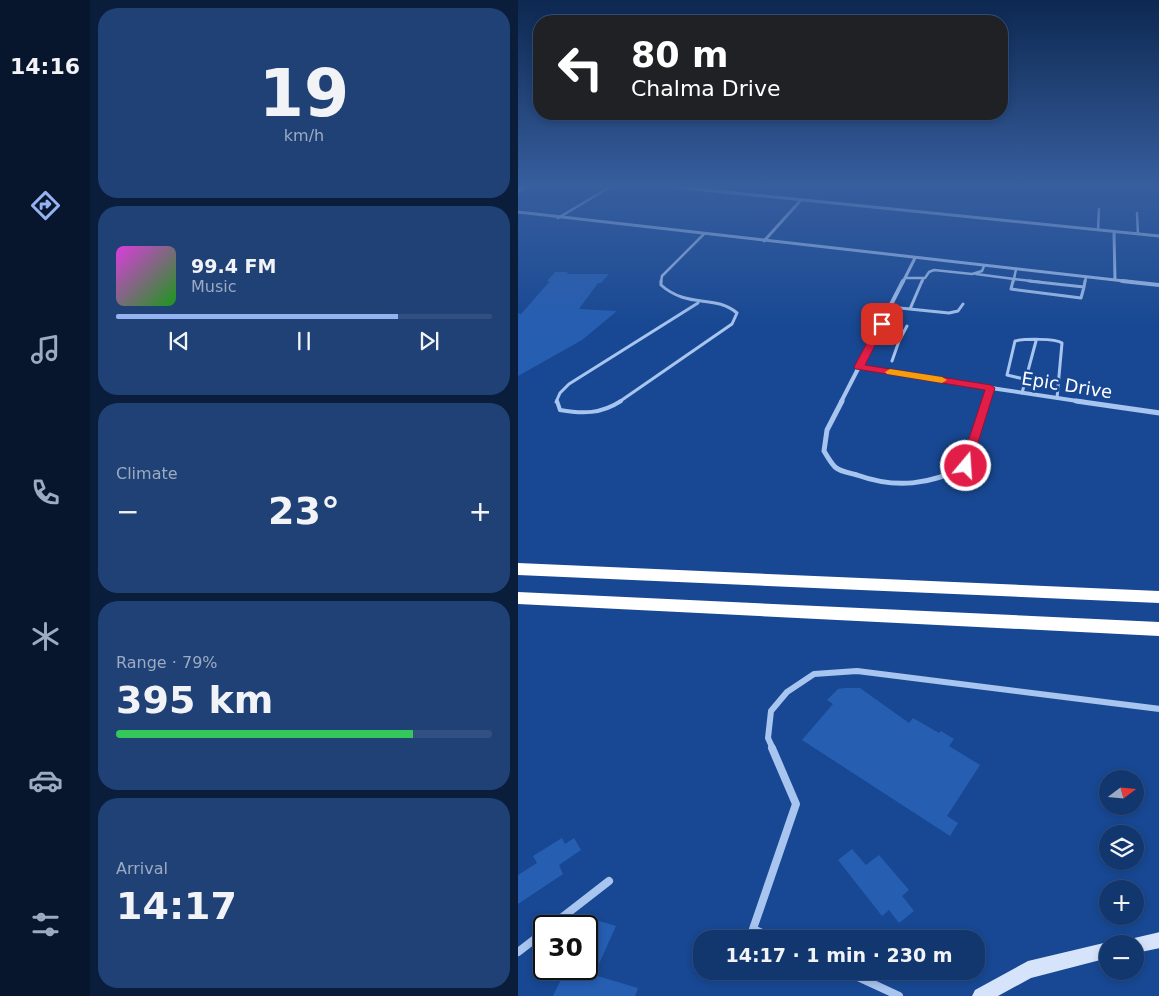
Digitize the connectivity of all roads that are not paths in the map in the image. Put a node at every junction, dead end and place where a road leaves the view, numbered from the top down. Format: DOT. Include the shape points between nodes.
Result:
graph roads {
  1 [pos="699,233"];
  2 [pos="771,233"];
  3 [pos="1114,233"];
  4 [pos="1132,233"];
  5 [pos="704,234"];
  6 [pos="1138,234"];
  7 [pos="1160,236"];
  8 [pos="764,241"];
  9 [pos="915,258"];
  10 [pos="984,266"];
  11 [pos="1016,269"];
  12 [pos="976,274"];
  13 [pos="1086,277"];
  14 [pos="905,278"];
  15 [pos="923,278"];
  16 [pos="1014,279"];
  17 [pos="1114,280"];
  18 [pos="1160,286"];
  19 [pos="1084,287"];
  20 [pos="698,303"];
  21 [pos="963,304"];
  22 [pos="890,307"];
  23 [pos="910,309"];
  24 [pos="907,326"];
  25 [pos="873,340"];
  26 [pos="899,341"];
  27 [pos="1036,341"];
  28 [pos="892,361"];
  29 [pos="859,367"];
  30 [pos="1024,379"];
  31 [pos="991,388"];
  32 [pos="1022,393"];
  33 [pos="1057,398"];
  34 [pos="1160,413"];
  35 [pos="518,569"];
  36 [pos="1160,588"];
  37 [pos="1007,590"];
  38 [pos="1160,597"];
  39 [pos="518,598"];
  40 [pos="901,616"];
  41 [pos="1160,629"];
  42 [pos="1160,638"];
  43 [pos="1160,709"];
  44 [pos="609,881"];
  45 [pos="565,915"];
  46 [pos="757,930"];
  47 [pos="533,940"];
  48 [pos="1160,940"];
  49 [pos="1144,943"];
  50 [pos="518,952"];
  51 [pos="1099,952"];
  52 [pos="864,980"];
  53 [pos="899,996"];
  54 [pos="981,996"];
  1 -- 5 [label="street"];
  2 -- 8 [label="street"];
  3 -- 17 [label="street"];
  4 -- 6 [label="street"];
  5 -- 8 [label="street"];
  5 -- 20 [label="lane" via="660,280 661,285 673,295"];
  6 -- 7 [label="street"];
  8 -- 9 [label="street"];
  9 -- 10 [label="street"];
  9 -- 14 [label="street"];
  10 -- 11 [label="street"];
  10 -- 12 [label="lane"];
  11 -- 13 [label="street"];
  11 -- 16 [label="lane"];
  12 -- 15 [label="lane" via="934,270"];
  12 -- 16 [label="lane"];
  13 -- 17 [label="street"];
  13 -- 19 [label="lane"];
  14 -- 15 [label="lane"];
  14 -- 22 [label="street"];
  15 -- 23 [label="lane"];
  16 -- 19 [label="lane"];
  16 -- 19 [label="lane" via="1011,289 1081,298"];
  17 -- 18 [label="street"];
  20 -- 20 [label="lane" via="733,308 736,318 613,406 584,414 560,410 556,403 569,384"];
  21 -- 23 [label="lane" via="958,311 949,313"];
  22 -- 23 [label="lane"];
  22 -- 25 [label="street"];
  24 -- 26 [label="lane"];
  25 -- 26 [label="lane"];
  25 -- 29 [label="street"];
  26 -- 28 [label="lane"];
  27 -- 30 [label="lane"];
  27 -- 30 [label="lane" via="1019,339 1013,344 1007,375"];
  27 -- 33 [label="lane" via="1045,338 1062,343"];
  29 -- 31 [label="street, Epic Drive"];
  29 -- 31 [label="street" via="827,430 824,451 836,468 889,484 918,484 946,478 966,466"];
  30 -- 32 [label="lane"];
  31 -- 32 [label="street, Epic Drive"];
  32 -- 33 [label="street, Epic Drive"];
  33 -- 34 [label="street, Epic Drive"];
  35 -- 37 [label="highway"];
  36 -- 37 [label="highway" via="1036,584"];
  37 -- 38 [label="highway"];
  39 -- 40 [label="highway"];
  40 -- 41 [label="highway"];
  40 -- 42 [label="highway" via="978,628"];
  43 -- 46 [label="street" via="857,671 814,674 787,692 771,711 768,738 796,804 753,928"];
  44 -- 45 [label="street"];
  47 -- 50 [label="street"];
  48 -- 49 [label="street"];
  51 -- 54 [label="street" via="1028,970"];
  52 -- 53 [label="street"];
}
